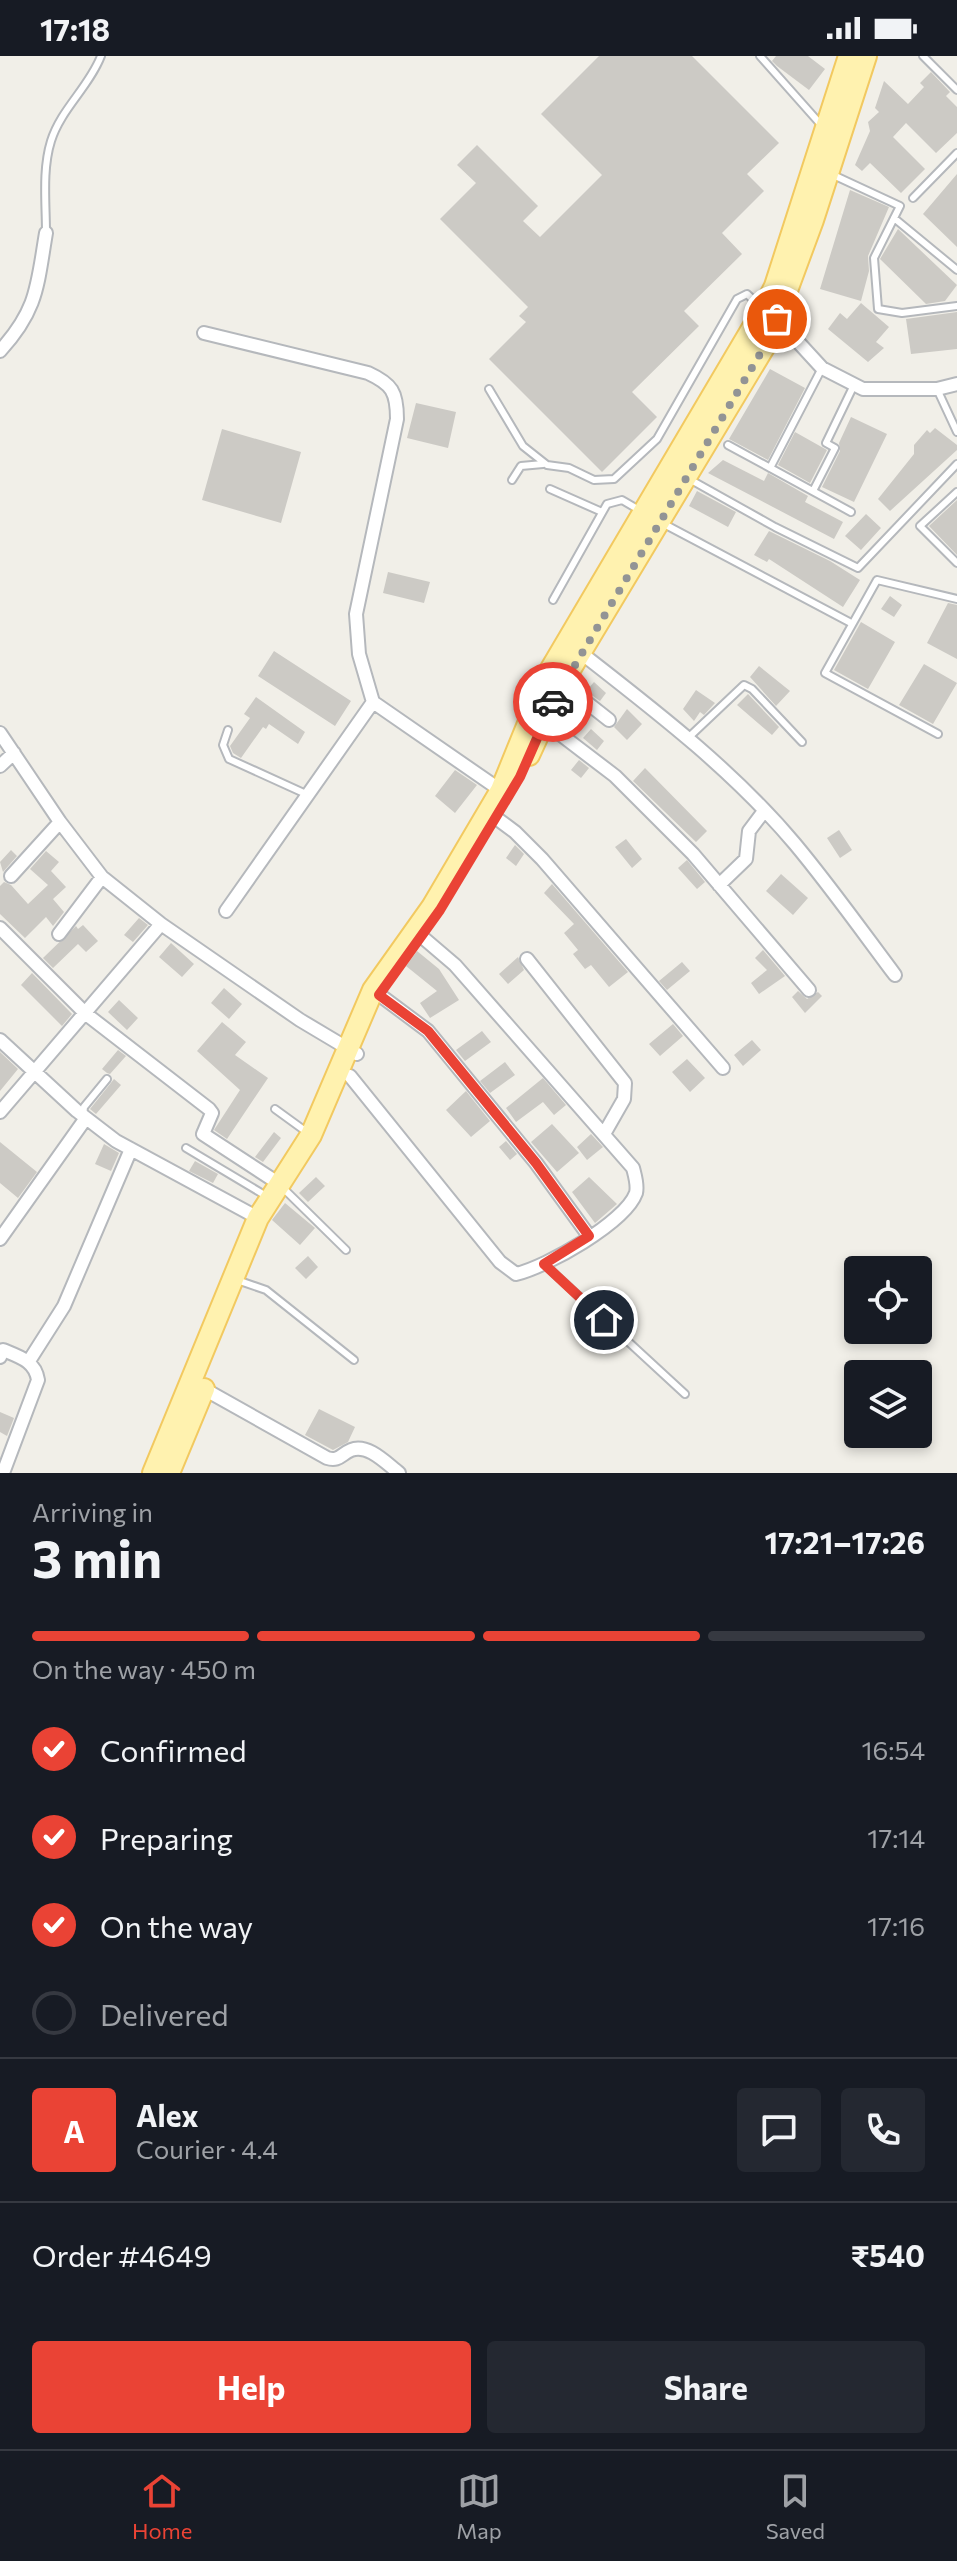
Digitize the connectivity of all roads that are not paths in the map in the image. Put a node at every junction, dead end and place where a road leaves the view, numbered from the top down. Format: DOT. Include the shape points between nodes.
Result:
graph roads {
  1 [pos="101,56"];
  2 [pos="760,56"];
  3 [pos="849,56"];
  4 [pos="866,56"];
  5 [pos="923,56"];
  6 [pos="957,90"];
  7 [pos="826,130"];
  8 [pos="957,153"];
  9 [pos="828,173"];
  10 [pos="913,198"];
  11 [pos="894,218"];
  12 [pos="46,233"];
  13 [pos="957,270"];
  14 [pos="957,306"];
  15 [pos="770,314"];
  16 [pos="204,333"];
  17 [pos="0,351"];
  18 [pos="822,368"];
  19 [pos="957,384"];
  20 [pos="854,385"];
  21 [pos="489,389"];
  22 [pos="937,389"];
  23 [pos="957,432"];
  24 [pos="728,445"];
  25 [pos="957,464"];
  26 [pos="547,465"];
  27 [pos="770,468"];
  28 [pos="687,477"];
  29 [pos="512,480"];
  30 [pos="550,489"];
  31 [pos="813,491"];
  32 [pos="957,492"];
  33 [pos="602,512"];
  34 [pos="851,512"];
  35 [pos="652,518"];
  36 [pos="957,563"];
  37 [pos="957,599"];
  38 [pos="553,600"];
  39 [pos="851,623"];
  40 [pos="574,647"];
  41 [pos="562,683"];
  42 [pos="373,702"];
  43 [pos="537,717"];
  44 [pos="609,720"];
  45 [pos="228,730"];
  46 [pos="0,733"];
  47 [pos="938,734"];
  48 [pos="688,738"];
  49 [pos="802,742"];
  50 [pos="14,753"];
  51 [pos="0,766"];
  52 [pos="505,793"];
  53 [pos="306,794"];
  54 [pos="764,811"];
  55 [pos="492,815"];
  56 [pos="60,822"];
  57 [pos="11,876"];
  58 [pos="102,877"];
  59 [pos="719,885"];
  60 [pos="226,911"];
  61 [pos="161,924"];
  62 [pos="0,928"];
  63 [pos="417,933"];
  64 [pos="59,934"];
  65 [pos="527,959"];
  66 [pos="895,975"];
  67 [pos="809,990"];
  68 [pos="376,992"];
  69 [pos="86,1014"];
  70 [pos="0,1040"];
  71 [pos="352,1052"];
  72 [pos="723,1068"];
  73 [pos="35,1070"];
  74 [pos="350,1076"];
  75 [pos="107,1079"];
  76 [pos="275,1109"];
  77 [pos="0,1112"];
  78 [pos="84,1117"];
  79 [pos="604,1134"];
  80 [pos="311,1135"];
  81 [pos="186,1148"];
  82 [pos="131,1149"];
  83 [pos="277,1190"];
  84 [pos="259,1226"];
  85 [pos="589,1236"];
  86 [pos="0,1239"];
  87 [pos="346,1250"];
  88 [pos="544,1264"];
  89 [pos="234,1279"];
  90 [pos="0,1357"];
  91 [pos="354,1360"];
  92 [pos="29,1361"];
  93 [pos="202,1381"];
  94 [pos="685,1394"];
  95 [pos="3,1473"];
  96 [pos="153,1473"];
  97 [pos="169,1473"];
  98 [pos="399,1473"];
  1 -- 12 [label="lane" via="51,139 45,167"];
  2 -- 7 [label="lane"];
  3 -- 7 [label="main road"];
  4 -- 9 [label="main road"];
  5 -- 6 [label="lane"];
  7 -- 15 [label="main road"];
  8 -- 10 [label="lane"];
  9 -- 11 [label="lane" via="900,206"];
  9 -- 15 [label="main road"];
  11 -- 13 [label="lane"];
  11 -- 14 [label="lane" via="874,258 878,309 902,313"];
  12 -- 17 [label="street" via="34,303"];
  15 -- 18 [label="street"];
  15 -- 26 [label="lane" via="747,294 737,299 657,439 614,479 594,480"];
  15 -- 28 [label="main road"];
  15 -- 35 [label="main road"];
  16 -- 42 [label="street" via="368,373 390,383 397,398 356,614 359,654"];
  18 -- 20 [label="street"];
  18 -- 27 [label="lane"];
  19 -- 22 [label="street"];
  20 -- 22 [label="street"];
  20 -- 31 [label="lane" via="826,443 835,448"];
  21 -- 26 [label="lane" via="523,446"];
  22 -- 23 [label="lane"];
  24 -- 27 [label="lane"];
  25 -- 28 [label="lane" via="858,568"];
  26 -- 29 [label="lane" via="521,466"];
  27 -- 31 [label="lane"];
  28 -- 35 [label="main road"];
  30 -- 33 [label="lane"];
  31 -- 34 [label="lane"];
  32 -- 36 [label="lane" via="920,526"];
  33 -- 35 [label="lane" via="607,504 622,500"];
  33 -- 38 [label="lane"];
  35 -- 39 [label="lane"];
  35 -- 40 [label="main road"];
  37 -- 39 [label="lane" via="877,580"];
  39 -- 47 [label="lane" via="825,673"];
  40 -- 41 [label="main road"];
  40 -- 43 [label="main road"];
  40 -- 48 [label="street"];
  41 -- 43 [label="main road"];
  41 -- 44 [label="street"];
  42 -- 52 [label="street"];
  42 -- 53 [label="street"];
  43 -- 52 [label="main road"];
  43 -- 59 [label="street" via="615,776"];
  45 -- 53 [label="lane" via="223,745 229,759"];
  46 -- 50 [label="street"];
  48 -- 49 [label="lane" via="744,685"];
  48 -- 54 [label="street"];
  50 -- 51 [label="street"];
  50 -- 56 [label="street"];
  52 -- 55 [label="main road"];
  53 -- 60 [label="street"];
  54 -- 59 [label="street" via="749,831 746,859"];
  54 -- 66 [label="street"];
  55 -- 63 [label="main road"];
  55 -- 72 [label="street" via="542,859"];
  56 -- 57 [label="street"];
  56 -- 58 [label="street"];
  58 -- 61 [label="street"];
  58 -- 64 [label="street"];
  59 -- 67 [label="street"];
  61 -- 69 [label="street"];
  61 -- 71 [label="street"];
  62 -- 69 [label="street"];
  63 -- 68 [label="main road"];
  63 -- 79 [label="street" via="455,965"];
  65 -- 79 [label="street" via="625,1083 624,1099"];
  68 -- 71 [label="main road"];
  68 -- 85 [label="street" via="428,1031"];
  69 -- 73 [label="street"];
  69 -- 83 [label="street" via="209,1109 203,1134"];
  70 -- 73 [label="street"];
  71 -- 74 [label="main road"];
  71 -- 80 [label="main road"];
  73 -- 77 [label="street"];
  73 -- 78 [label="street"];
  74 -- 83 [label="main road" via="310,1161"];
  74 -- 88 [label="street" via="500,1262 516,1274"];
  75 -- 78 [label="lane" via="84,1107"];
  76 -- 80 [label="lane"];
  78 -- 82 [label="street"];
  78 -- 86 [label="street"];
  79 -- 85 [label="street" via="633,1168 637,1190 621,1213"];
  80 -- 83 [label="main road"];
  81 -- 83 [label="lane"];
  82 -- 84 [label="street"];
  82 -- 92 [label="street" via="64,1306"];
  83 -- 84 [label="main road"];
  83 -- 87 [label="lane"];
  84 -- 89 [label="main road"];
  85 -- 88 [label="street"];
  88 -- 94 [label="lane"];
  89 -- 91 [label="lane" via="266,1290"];
  89 -- 93 [label="main road"];
  90 -- 92 [label="street" via="3,1350"];
  92 -- 95 [label="street" via="38,1380"];
  93 -- 96 [label="main road"];
  93 -- 97 [label="main road"];
  93 -- 98 [label="street" via="332,1460 351,1450 368,1450"];
}
